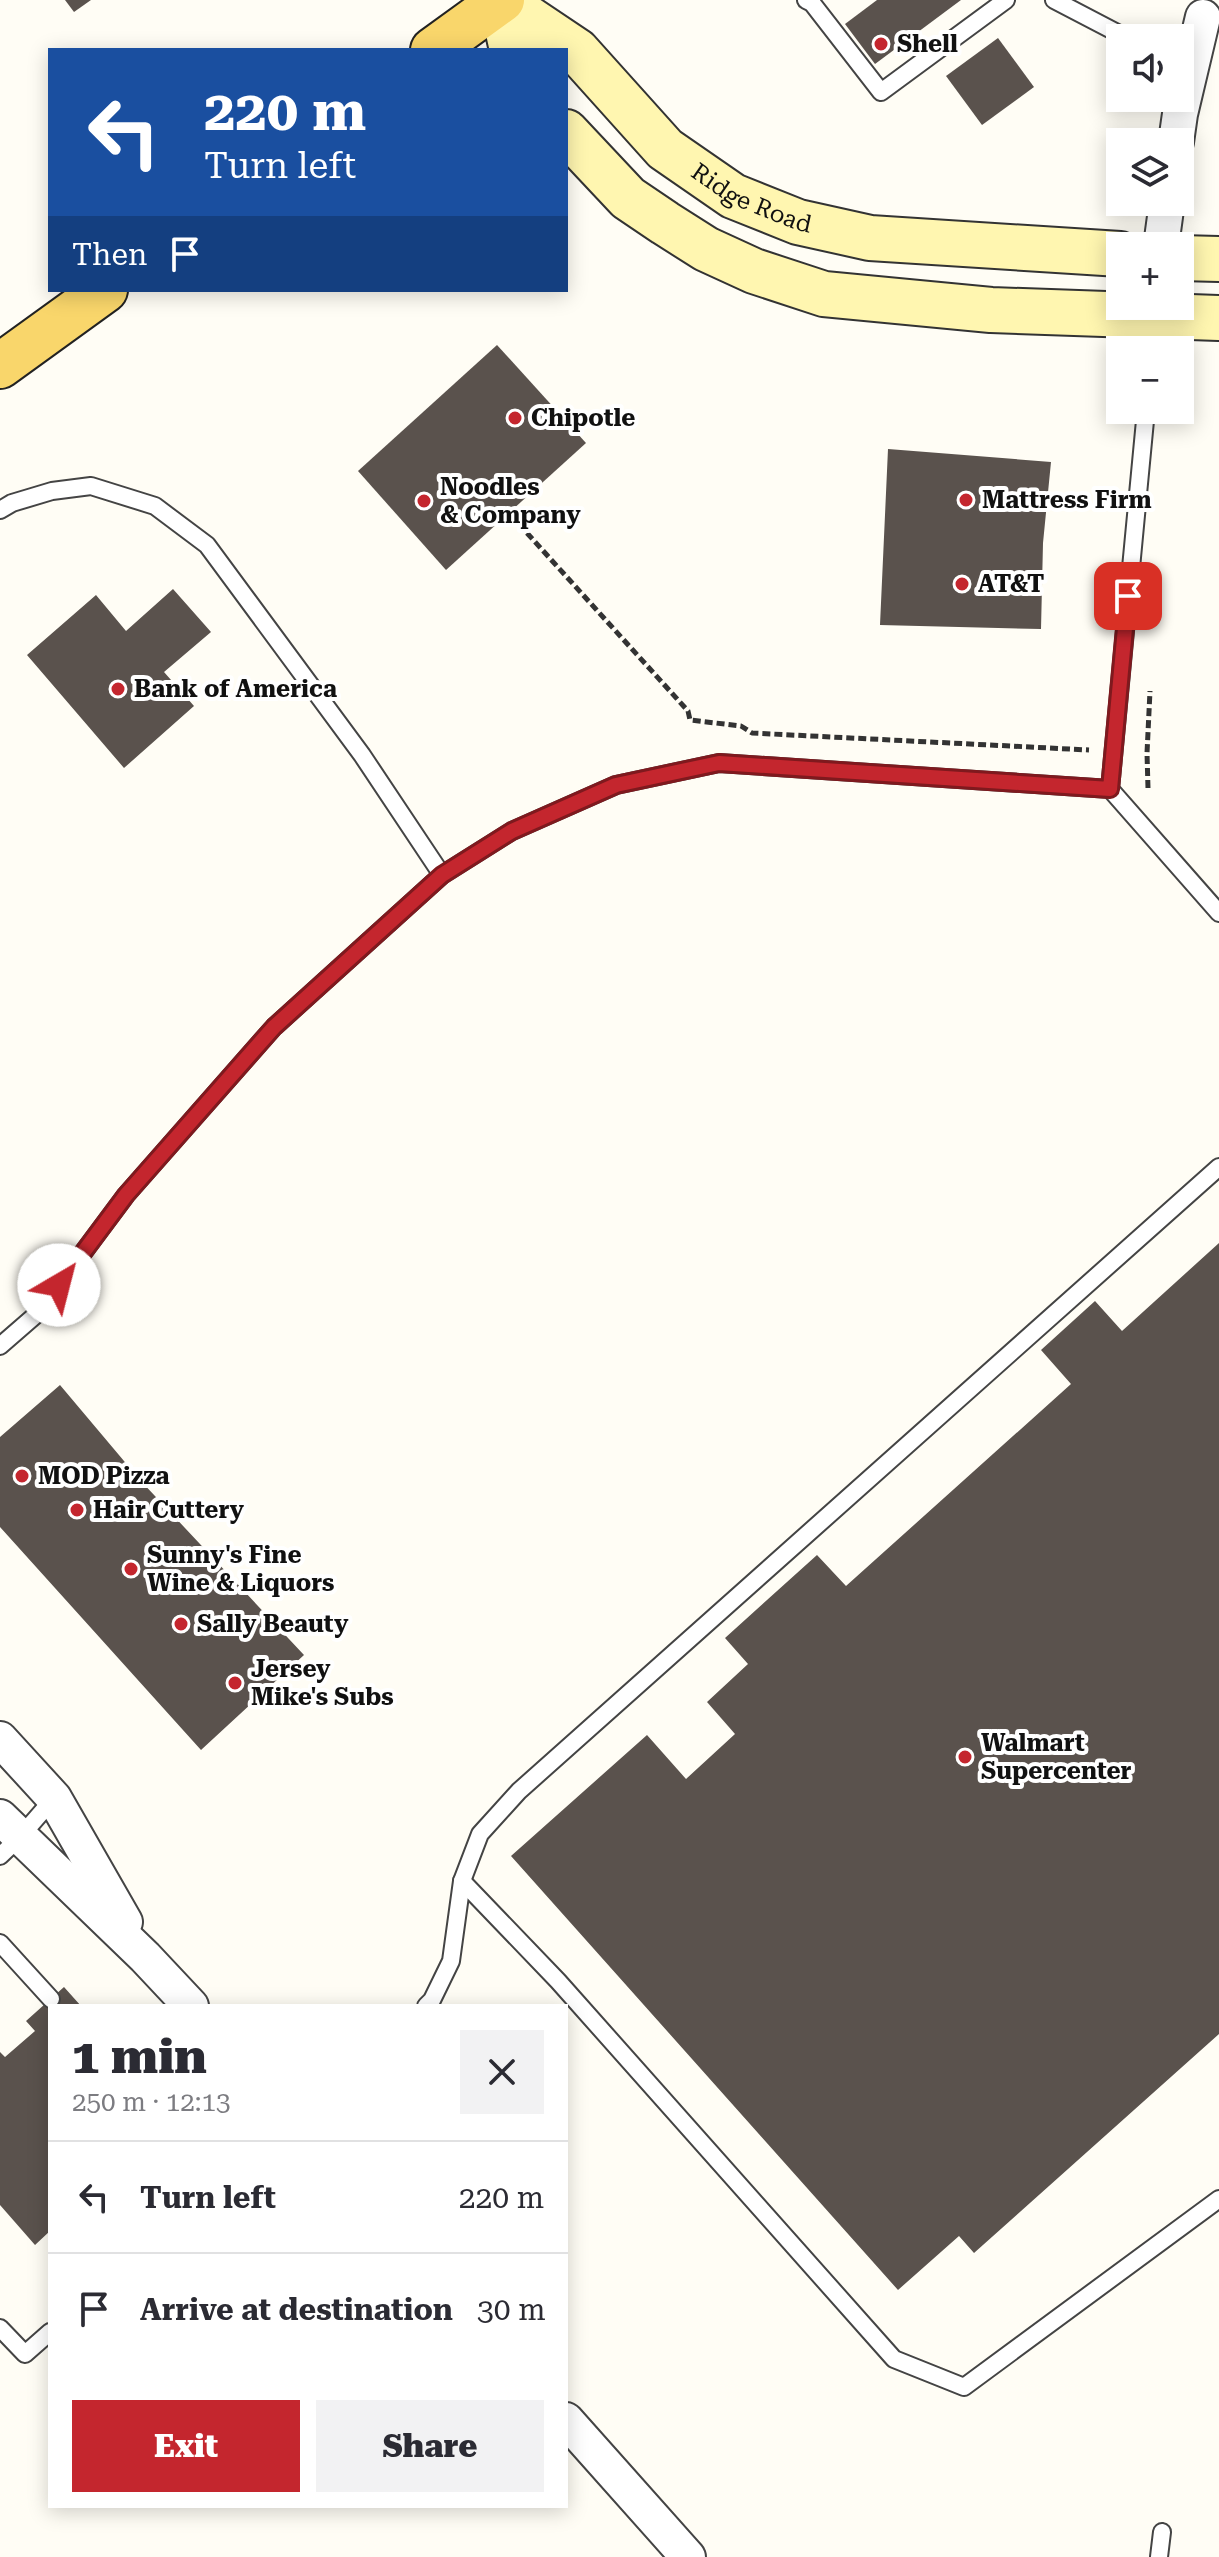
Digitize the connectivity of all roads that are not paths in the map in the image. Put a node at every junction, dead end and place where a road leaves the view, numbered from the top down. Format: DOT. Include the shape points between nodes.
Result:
graph roads {
  1 [pos="501,0"];
  2 [pos="806,0"];
  3 [pos="1006,0"];
  4 [pos="1054,0"];
  5 [pos="1203,17"];
  6 [pos="1106,27"];
  7 [pos="436,48"];
  8 [pos="512,48"];
  9 [pos="1175,118"];
  10 [pos="568,134"];
  11 [pos="1106,253"];
  12 [pos="1194,258"];
  13 [pos="1219,259"];
  14 [pos="102,292"];
  15 [pos="1219,318"];
  16 [pos="1153,333"];
  17 [pos="0,366"];
  18 [pos="1145,424"];
  19 [pos="0,510"];
  20 [pos="1110,789"];
  21 [pos="442,875"];
  22 [pos="1219,913"];
  23 [pos="1219,1167"];
  24 [pos="0,1346"];
  25 [pos="0,1739"];
  26 [pos="54,1798"];
  27 [pos="7,1837"];
  28 [pos="462,1881"];
  29 [pos="0,1943"];
  30 [pos="145,1957"];
  31 [pos="51,1999"];
  32 [pos="189,2004"];
  33 [pos="428,2004"];
  34 [pos="1219,2199"];
  35 [pos="0,2328"];
  36 [pos="48,2334"];
  37 [pos="568,2422"];
  38 [pos="1162,2532"];
  39 [pos="688,2557"];
  40 [pos="1159,2557"];
  1 -- 7 [label="main road"];
  1 -- 8 [label="street"];
  1 -- 11 [label="street, Ridge Road" via="577,51 665,149 733,196 798,222 870,238"];
  2 -- 3 [label="lane" via="881,92"];
  4 -- 6 [label="lane"];
  5 -- 9 [label="street"];
  10 -- 16 [label="street" via="628,198 706,249 754,271 824,294"];
  12 -- 13 [label="street"];
  14 -- 17 [label="main road"];
  15 -- 16 [label="street"];
  18 -- 20 [label="lane"];
  19 -- 21 [label="lane" via="52,491 91,486 155,506 207,545 362,755"];
  20 -- 21 [label="lane" via="719,763 616,785 512,831"];
  20 -- 22 [label="lane"];
  21 -- 24 [label="lane" via="274,1027 126,1195 38,1313"];
  23 -- 28 [label="lane" via="519,1791 480,1834"];
  25 -- 26 [label="street"];
  26 -- 27 [label="lane"];
  26 -- 30 [label="street"];
  27 -- 30 [label="street"];
  28 -- 33 [label="lane" via="451,1961"];
  28 -- 34 [label="lane" via="558,1981 894,2359 964,2387"];
  29 -- 31 [label="lane"];
  30 -- 32 [label="street"];
  35 -- 36 [label="lane" via="25,2354"];
  37 -- 39 [label="street"];
  38 -- 40 [label="lane"];
}
